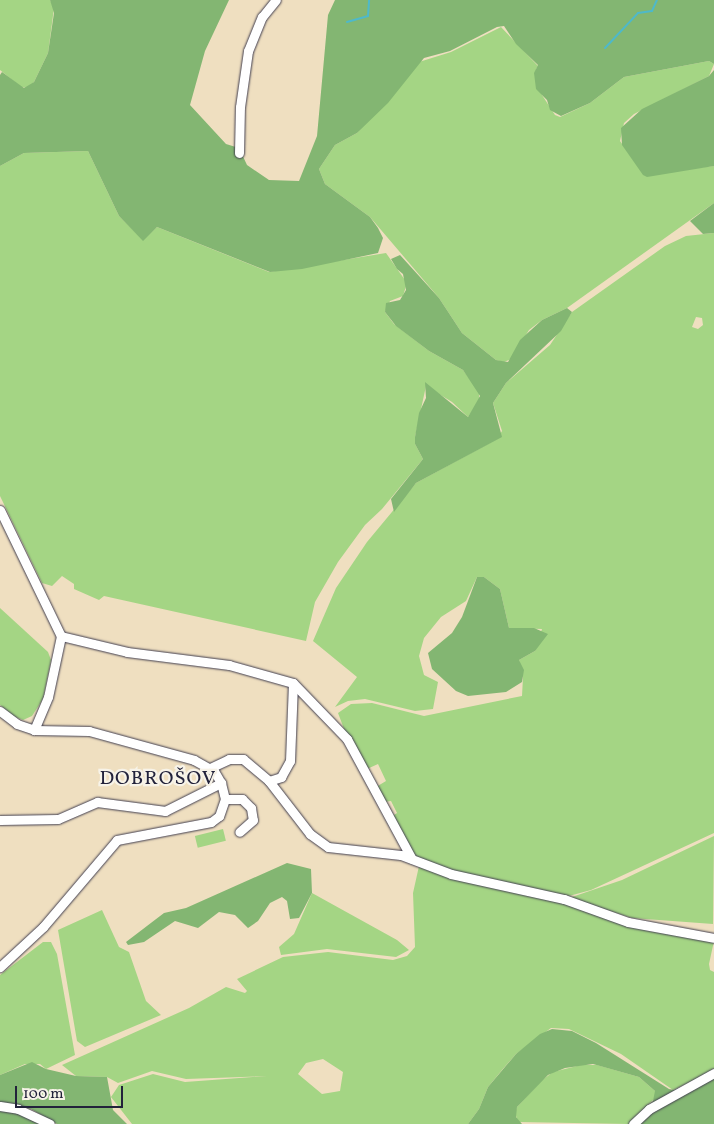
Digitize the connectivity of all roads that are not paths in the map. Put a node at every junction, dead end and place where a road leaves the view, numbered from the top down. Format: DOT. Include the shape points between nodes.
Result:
graph roads {
  1 [pos="276,0"];
  2 [pos="239,153"];
  3 [pos="0,510"];
  4 [pos="61,636"];
  5 [pos="293,683"];
  6 [pos="0,711"];
  7 [pos="34,730"];
  8 [pos="210,768"];
  9 [pos="281,777"];
  10 [pos="269,781"];
  11 [pos="221,783"];
  12 [pos="280,795"];
  13 [pos="225,799"];
  14 [pos="0,820"];
  15 [pos="239,832"];
  16 [pos="412,859"];
  17 [pos="714,938"];
  18 [pos="0,967"];
  19 [pos="714,1074"];
  20 [pos="0,1106"];
  21 [pos="50,1124"];
  22 [pos="634,1124"];
  1 -- 2 [label="street" via="262,17 248,51 240,108"];
  3 -- 4 [label="street"];
  4 -- 5 [label="street" via="126,652 230,666"];
  4 -- 7 [label="street" via="48,697"];
  5 -- 9 [label="street" via="292,751"];
  5 -- 16 [label="street" via="347,739"];
  6 -- 7 [label="street" via="17,724"];
  7 -- 8 [label="street" via="100,733"];
  8 -- 10 [label="street" via="229,759 243,759"];
  8 -- 11 [label="street"];
  9 -- 10 [label="street"];
  9 -- 12 [label="street"];
  10 -- 12 [label="street"];
  11 -- 13 [label="street"];
  11 -- 14 [label="street" via="165,811 97,802 63,818"];
  12 -- 16 [label="street" via="303,828 328,846 379,851"];
  13 -- 15 [label="street" via="242,799 251,808 253,820"];
  13 -- 18 [label="street" via="220,816 210,822 117,840 53,916"];
  16 -- 17 [label="street" via="451,874 564,899 643,926"];
  19 -- 22 [label="street" via="649,1109"];
  20 -- 21 [label="street" via="18,1109"];
}
